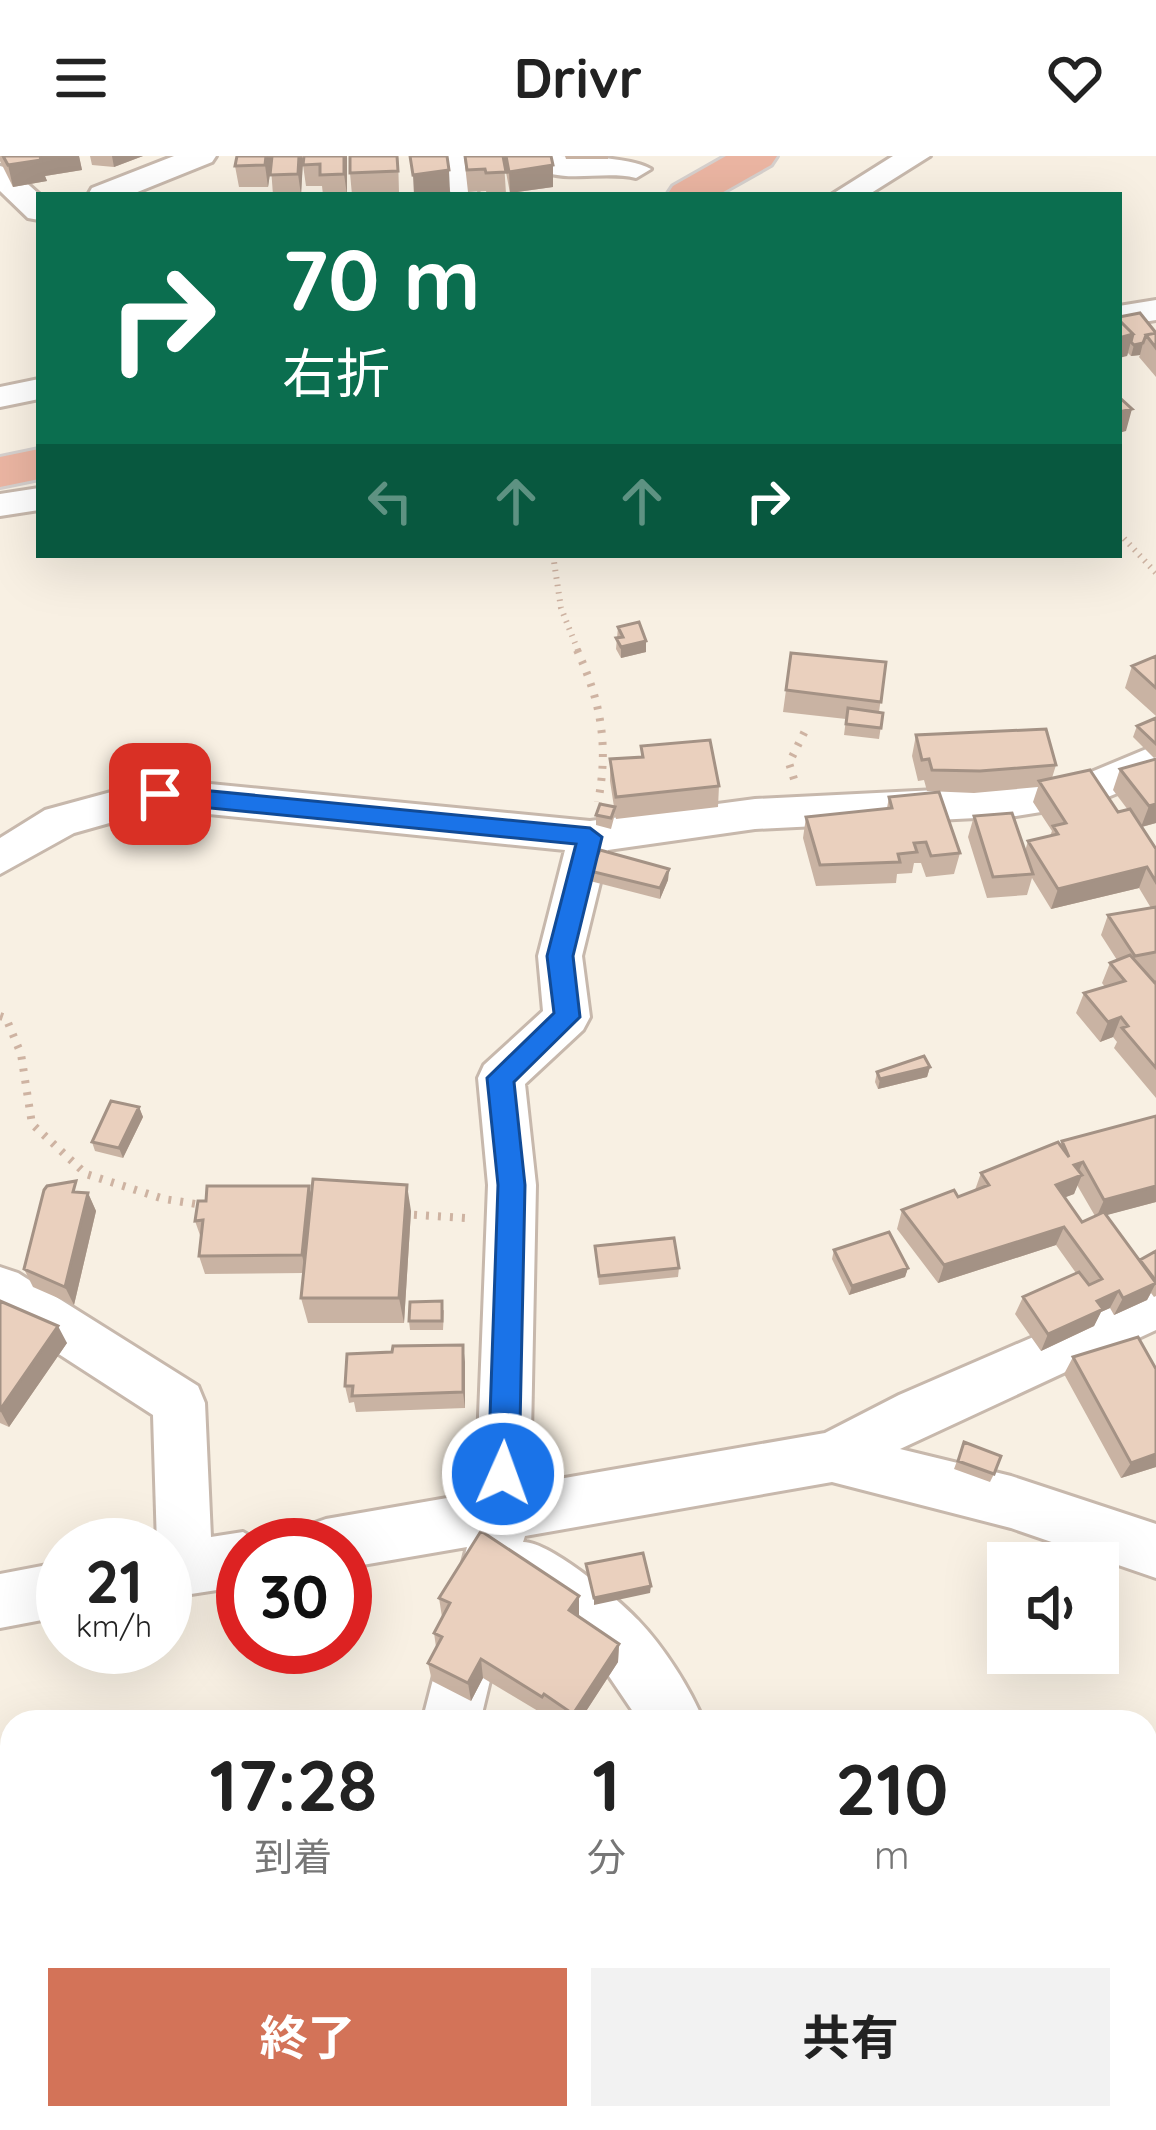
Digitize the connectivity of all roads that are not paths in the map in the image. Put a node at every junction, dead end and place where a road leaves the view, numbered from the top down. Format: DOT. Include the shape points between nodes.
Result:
graph roads {
  1 [pos="201,156"];
  2 [pos="457,156"];
  3 [pos="555,156"];
  4 [pos="915,156"];
  5 [pos="774,161"];
  6 [pos="643,162"];
  7 [pos="0,175"];
  8 [pos="463,190"];
  9 [pos="111,192"];
  10 [pos="598,192"];
  11 [pos="696,192"];
  12 [pos="744,192"];
  13 [pos="851,192"];
  14 [pos="31,217"];
  15 [pos="1156,310"];
  16 [pos="1122,316"];
  17 [pos="36,390"];
  18 [pos="0,397"];
  19 [pos="36,435"];
  20 [pos="0,442"];
  21 [pos="36,465"];
  22 [pos="0,472"];
  23 [pos="36,500"];
  24 [pos="0,506"];
  25 [pos="1156,760"];
  26 [pos="590,837"];
  27 [pos="0,858"];
  28 [pos="0,1289"];
  29 [pos="1156,1306"];
  30 [pos="832,1457"];
  31 [pos="176,1518"];
  32 [pos="499,1529"];
  33 [pos="372,1541"];
  34 [pos="1156,1551"];
  35 [pos="36,1594"];
  36 [pos="0,1600"];
  37 [pos="454,1710"];
  38 [pos="667,1710"];
  1 -- 9 [label="street"];
  2 -- 8 [label="street"];
  3 -- 6 [label="street" via="558,167"];
  4 -- 13 [label="street"];
  5 -- 11 [label="highway"];
  5 -- 12 [label="highway"];
  6 -- 10 [label="street"];
  7 -- 14 [label="street"];
  15 -- 16 [label="street"];
  17 -- 18 [label="street"];
  19 -- 20 [label="highway"];
  21 -- 22 [label="highway"];
  23 -- 24 [label="street"];
  25 -- 26 [label="street" via="1105,801 755,814"];
  26 -- 27 [label="street" via="160,794 59,821"];
  26 -- 32 [label="street" via="560,956 567,1017 501,1078 511,1221"];
  28 -- 31 [label="street" via="178,1403"];
  29 -- 30 [label="street"];
  30 -- 32 [label="street"];
  30 -- 34 [label="street" via="1012,1502"];
  32 -- 33 [label="street"];
  32 -- 37 [label="street"];
  32 -- 38 [label="street" via="618,1640"];
  35 -- 36 [label="street"];
}
